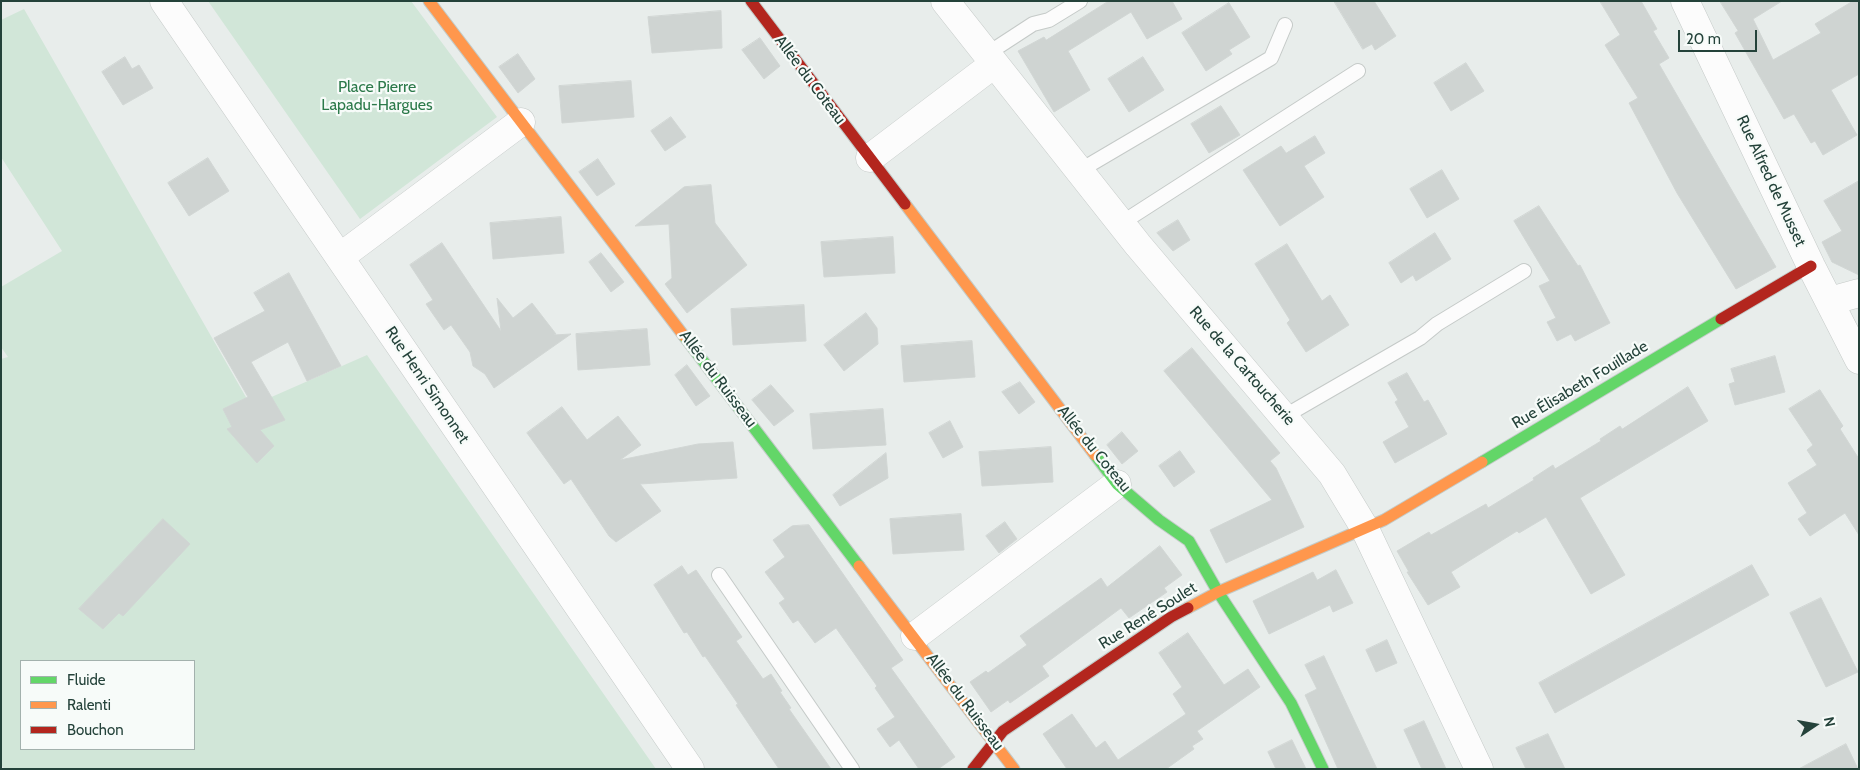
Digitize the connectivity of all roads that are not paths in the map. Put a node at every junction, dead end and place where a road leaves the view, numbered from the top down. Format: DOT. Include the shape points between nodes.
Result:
graph roads {
  1 [pos="164,1"];
  2 [pos="429,1"];
  3 [pos="751,1"];
  4 [pos="945,1"];
  5 [pos="1080,1"];
  6 [pos="1685,1"];
  7 [pos="1286,25"];
  8 [pos="991,59"];
  9 [pos="1358,71"];
  10 [pos="522,122"];
  11 [pos="870,158"];
  12 [pos="1079,171"];
  13 [pos="1120,224"];
  14 [pos="340,257"];
  15 [pos="1811,266"];
  16 [pos="1524,271"];
  17 [pos="1859,293"];
  18 [pos="1830,301"];
  19 [pos="1859,360"];
  20 [pos="1285,416"];
  21 [pos="1117,484"];
  22 [pos="1364,527"];
  23 [pos="719,575"];
  24 [pos="1218,592"];
  25 [pos="915,636"];
  26 [pos="995,741"];
  27 [pos="690,769"];
  28 [pos="852,769"];
  29 [pos="973,769"];
  30 [pos="1014,769"];
  31 [pos="1323,769"];
  32 [pos="1479,769"];
  1 -- 14 [label="street, Rue Henri Simonnet"];
  2 -- 10 [label="street, Allée du Ruisseau"];
  3 -- 11 [label="street, Allée du Coteau"];
  4 -- 8 [label="street, Rue de la Cartoucherie"];
  5 -- 8 [label="lane" via="1049,20 1033,24"];
  6 -- 15 [label="street, Rue Alfred de Musset"];
  7 -- 12 [label="lane" via="1271,58"];
  8 -- 11 [label="street"];
  8 -- 12 [label="street, Rue de la Cartoucherie"];
  9 -- 13 [label="lane"];
  10 -- 14 [label="street"];
  10 -- 25 [label="street, Allée du Ruisseau"];
  11 -- 21 [label="street, Allée du Coteau"];
  12 -- 13 [label="street, Rue de la Cartoucherie"];
  13 -- 20 [label="street, Rue de la Cartoucherie"];
  14 -- 27 [label="street, Rue Henri Simonnet"];
  15 -- 18 [label="street, Rue Alfred de Musset"];
  15 -- 22 [label="street, Rue Élisabeth Fouillade" via="1384,520"];
  16 -- 20 [label="lane" via="1437,324 1420,338"];
  17 -- 18 [label="street"];
  18 -- 19 [label="street, Rue Alfred de Musset"];
  20 -- 22 [label="street, Rue de la Cartoucherie" via="1332,474"];
  21 -- 24 [label="street, Allée du Coteau" via="1189,541"];
  21 -- 25 [label="street"];
  22 -- 24 [label="street, Rue René Soulet"];
  22 -- 32 [label="street, Rue de la Cartoucherie"];
  23 -- 28 [label="lane"];
  24 -- 26 [label="street, Rue René Soulet" via="1171,617 1003,731"];
  24 -- 31 [label="street, Allée du Coteau" via="1291,703"];
  25 -- 26 [label="street, Allée du Ruisseau"];
  26 -- 29 [label="street, Rue René Soulet"];
  26 -- 30 [label="street, Allée du Ruisseau"];
}
